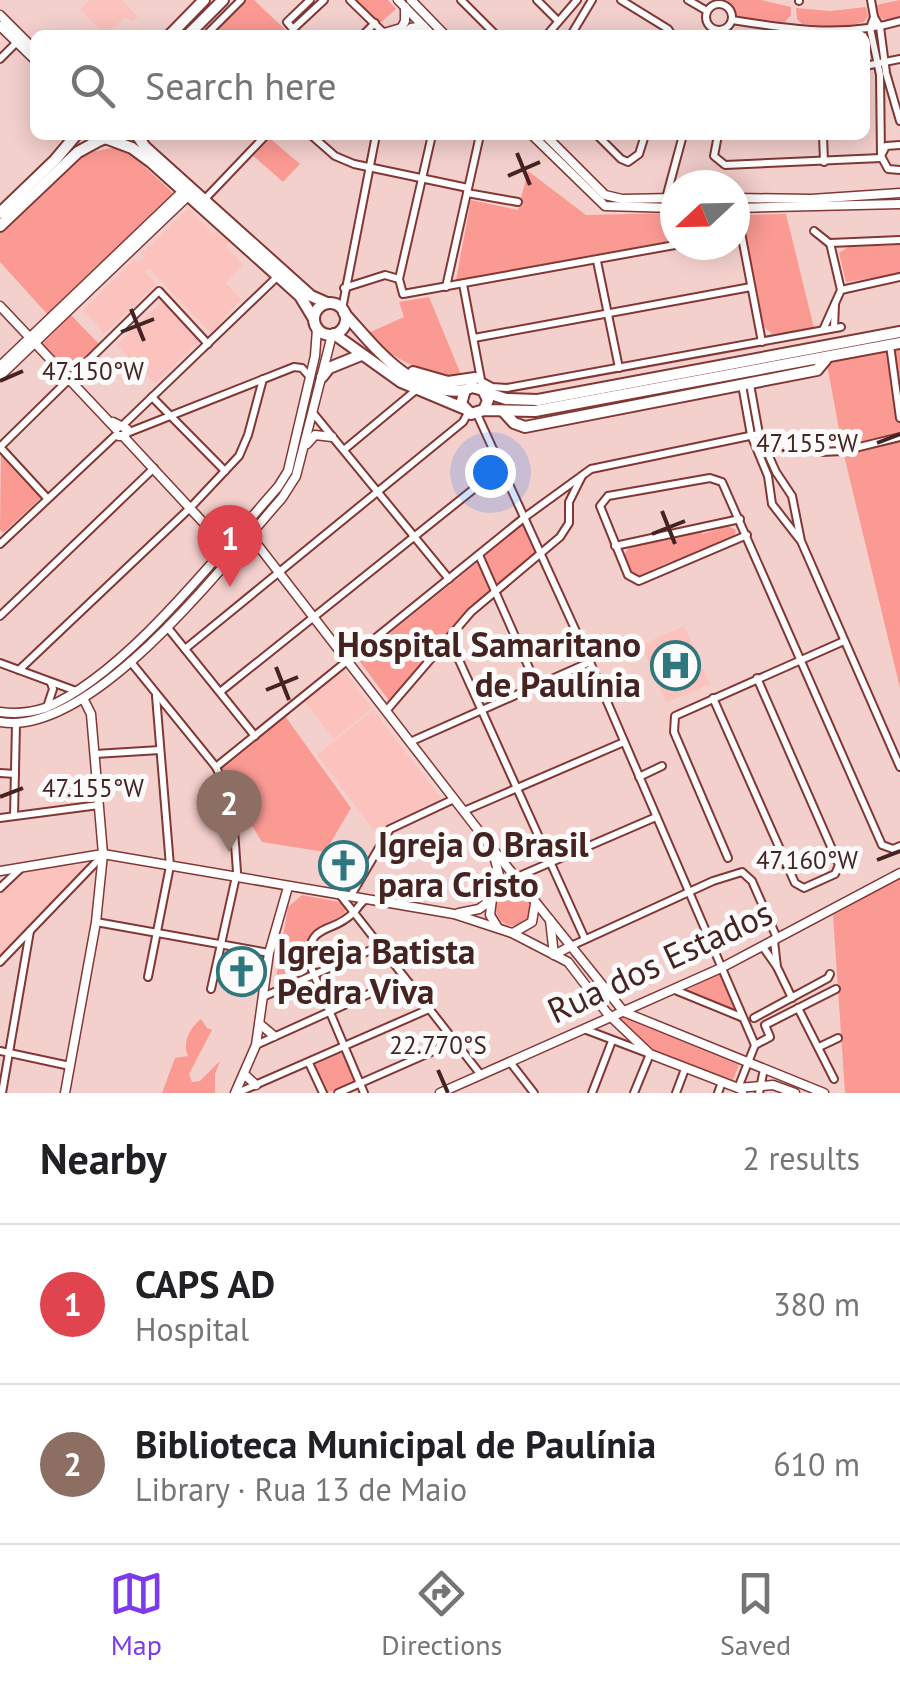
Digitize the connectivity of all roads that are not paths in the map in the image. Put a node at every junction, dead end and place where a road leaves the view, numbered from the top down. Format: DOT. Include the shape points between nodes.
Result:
graph roads {
  1 [pos="204,0"];
  2 [pos="212,0"];
  3 [pos="222,0"];
  4 [pos="242,0"];
  5 [pos="310,0"];
  6 [pos="324,0"];
  7 [pos="350,0"];
  8 [pos="461,0"];
  9 [pos="537,0"];
  10 [pos="577,0"];
  11 [pos="592,0"];
  12 [pos="622,0"];
  13 [pos="688,0"];
  14 [pos="871,0"];
  15 [pos="408,2"];
  16 [pos="725,3"];
  17 [pos="707,12"];
  18 [pos="0,15"];
  19 [pos="874,18"];
  20 [pos="732,20"];
  21 [pos="900,20"];
  22 [pos="558,21"];
  23 [pos="375,23"];
  24 [pos="404,24"];
  25 [pos="0,26"];
  26 [pos="423,26"];
  27 [pos="880,27"];
  28 [pos="870,28"];
  29 [pos="175,30"];
  30 [pos="193,30"];
  31 [pos="194,30"];
  32 [pos="211,30"];
  33 [pos="368,30"];
  34 [pos="381,30"];
  35 [pos="398,30"];
  36 [pos="402,30"];
  37 [pos="408,30"];
  38 [pos="427,30"];
  39 [pos="439,30"];
  40 [pos="491,30"];
  41 [pos="550,30"];
  42 [pos="575,30"];
  43 [pos="669,30"];
  44 [pos="712,30"];
  45 [pos="720,30"];
  46 [pos="810,30"];
  47 [pos="848,30"];
  48 [pos="16,42"];
  49 [pos="30,45"];
  50 [pos="30,55"];
  51 [pos="0,59"];
  52 [pos="900,59"];
  53 [pos="882,63"];
  54 [pos="870,65"];
  55 [pos="900,117"];
  56 [pos="72,140"];
  57 [pos="99,140"];
  58 [pos="112,140"];
  59 [pos="140,140"];
  60 [pos="261,140"];
  61 [pos="317,140"];
  62 [pos="375,140"];
  63 [pos="431,140"];
  64 [pos="479,140"];
  65 [pos="537,140"];
  66 [pos="550,140"];
  67 [pos="603,140"];
  68 [pos="643,140"];
  69 [pos="682,140"];
  70 [pos="716,140"];
  71 [pos="823,140"];
  72 [pos="900,144"];
  73 [pos="881,157"];
  74 [pos="824,162"];
  75 [pos="369,167"];
  76 [pos="676,170"];
  77 [pos="900,170"];
  78 [pos="423,179"];
  79 [pos="467,191"];
  80 [pos="900,193"];
  81 [pos="185,194"];
  82 [pos="660,198"];
  83 [pos="750,198"];
  84 [pos="204,200"];
  85 [pos="518,202"];
  86 [pos="900,204"];
  87 [pos="660,208"];
  88 [pos="750,208"];
  89 [pos="0,213"];
  90 [pos="0,226"];
  91 [pos="814,231"];
  92 [pos="900,240"];
  93 [pos="830,243"];
  94 [pos="660,248"];
  95 [pos="744,260"];
  96 [pos="596,261"];
  97 [pos="278,277"];
  98 [pos="900,277"];
  99 [pos="398,279"];
  100 [pos="463,284"];
  101 [pos="446,287"];
  102 [pos="751,287"];
  103 [pos="344,288"];
  104 [pos="840,290"];
  105 [pos="328,303"];
  106 [pos="835,303"];
  107 [pos="0,306"];
  108 [pos="343,311"];
  109 [pos="608,314"];
  110 [pos="316,324"];
  111 [pos="823,330"];
  112 [pos="900,332"];
  113 [pos="333,334"];
  114 [pos="474,338"];
  115 [pos="32,340"];
  116 [pos="762,342"];
  117 [pos="208,344"];
  118 [pos="895,344"];
  119 [pos="361,355"];
  120 [pos="826,358"];
  121 [pos="0,366"];
  122 [pos="619,368"];
  123 [pos="0,376"];
  124 [pos="316,378"];
  125 [pos="263,379"];
  126 [pos="70,380"];
  127 [pos="476,384"];
  128 [pos="746,385"];
  129 [pos="416,390"];
  130 [pos="305,397"];
  131 [pos="152,398"];
  132 [pos="316,400"];
  133 [pos="473,411"];
  134 [pos="504,412"];
  135 [pos="313,413"];
  136 [pos="171,416"];
  137 [pos="900,418"];
  138 [pos="123,432"];
  139 [pos="755,434"];
  140 [pos="332,436"];
  141 [pos="900,437"];
  142 [pos="0,447"];
  143 [pos="304,447"];
  144 [pos="345,449"];
  145 [pos="154,468"];
  146 [pos="500,468"];
  147 [pos="225,471"];
  148 [pos="583,473"];
  149 [pos="785,487"];
  150 [pos="275,490"];
  151 [pos="378,492"];
  152 [pos="772,493"];
  153 [pos="557,494"];
  154 [pos="48,498"];
  155 [pos="282,498"];
  156 [pos="569,502"];
  157 [pos="794,506"];
  158 [pos="191,507"];
  159 [pos="779,512"];
  160 [pos="525,518"];
  161 [pos="740,520"];
  162 [pos="238,532"];
  163 [pos="250,534"];
  164 [pos="414,535"];
  165 [pos="747,535"];
  166 [pos="801,541"];
  167 [pos="0,544"];
  168 [pos="226,546"];
  169 [pos="615,546"];
  170 [pos="234,552"];
  171 [pos="540,552"];
  172 [pos="479,555"];
  173 [pos="279,572"];
  174 [pos="449,579"];
  175 [pos="190,586"];
  176 [pos="494,590"];
  177 [pos="198,593"];
  178 [pos="313,615"];
  179 [pos="0,616"];
  180 [pos="168,628"];
  181 [pos="142,636"];
  182 [pos="449,638"];
  183 [pos="154,640"];
  184 [pos="844,640"];
  185 [pos="145,648"];
  186 [pos="186,650"];
  187 [pos="347,660"];
  188 [pos="802,660"];
  189 [pos="130,661"];
  190 [pos="590,662"];
  191 [pos="0,663"];
  192 [pos="19,670"];
  193 [pos="757,678"];
  194 [pos="50,682"];
  195 [pos="537,686"];
  196 [pos="220,692"];
  197 [pos="156,694"];
  198 [pos="80,695"];
  199 [pos="713,698"];
  200 [pos="47,707"];
  201 [pos="482,710"];
  202 [pos="386,711"];
  203 [pos="0,712"];
  204 [pos="0,722"];
  205 [pos="16,724"];
  206 [pos="254,736"];
  207 [pos="410,742"];
  208 [pos="624,742"];
  209 [pos="160,750"];
  210 [pos="95,754"];
  211 [pos="662,766"];
  212 [pos="900,766"];
  213 [pos="216,767"];
  214 [pos="0,773"];
  215 [pos="15,774"];
  216 [pos="639,776"];
  217 [pos="516,789"];
  218 [pos="454,799"];
  219 [pos="99,804"];
  220 [pos="464,812"];
  221 [pos="14,816"];
  222 [pos="656,817"];
  223 [pos="0,818"];
  224 [pos="900,846"];
  225 [pos="492,848"];
  226 [pos="104,854"];
  227 [pos="728,858"];
  228 [pos="550,863"];
  229 [pos="170,866"];
  230 [pos="20,869"];
  231 [pos="0,871"];
  232 [pos="900,873"];
  233 [pos="236,878"];
  234 [pos="516,878"];
  235 [pos="288,887"];
  236 [pos="0,888"];
  237 [pos="689,892"];
  238 [pos="498,893"];
  239 [pos="345,896"];
  240 [pos="531,897"];
  241 [pos="367,900"];
  242 [pos="354,913"];
  243 [pos="454,914"];
  244 [pos="550,920"];
  245 [pos="96,922"];
  246 [pos="499,928"];
  247 [pos="30,931"];
  248 [pos="156,933"];
  249 [pos="512,933"];
  250 [pos="585,939"];
  251 [pos="776,941"];
  252 [pos="220,944"];
  253 [pos="16,946"];
  254 [pos="380,946"];
  255 [pos="571,946"];
  256 [pos="762,947"];
  257 [pos="269,953"];
  258 [pos="28,954"];
  259 [pos="554,955"];
  260 [pos="0,962"];
  261 [pos="777,967"];
  262 [pos="721,968"];
  263 [pos="830,974"];
  264 [pos="314,976"];
  265 [pos="148,978"];
  266 [pos="404,978"];
  267 [pos="836,988"];
  268 [pos="211,989"];
  269 [pos="674,989"];
  270 [pos="265,996"];
  271 [pos="792,998"];
  272 [pos="798,1008"];
  273 [pos="429,1009"];
  274 [pos="329,1010"];
  275 [pos="624,1012"];
  276 [pos="612,1017"];
  277 [pos="741,1017"];
  278 [pos="754,1018"];
  279 [pos="260,1025"];
  280 [pos="584,1029"];
  281 [pos="274,1036"];
  282 [pos="838,1038"];
  283 [pos="612,1041"];
  284 [pos="454,1042"];
  285 [pos="256,1045"];
  286 [pos="755,1045"];
  287 [pos="345,1047"];
  288 [pos="818,1047"];
  289 [pos="4,1052"];
  290 [pos="650,1054"];
  291 [pos="510,1062"];
  292 [pos="309,1063"];
  293 [pos="748,1064"];
  294 [pos="70,1066"];
  295 [pos="686,1068"];
  296 [pos="764,1069"];
  297 [pos="244,1074"];
  298 [pos="481,1075"];
  299 [pos="834,1078"];
  300 [pos="722,1082"];
  301 [pos="360,1083"];
  302 [pos="256,1085"];
  303 [pos="760,1090"];
  304 [pos="741,1091"];
  305 [pos="2,1093"];
  306 [pos="65,1093"];
  307 [pos="236,1093"];
  308 [pos="323,1093"];
  309 [pos="338,1093"];
  310 [pos="364,1093"];
  311 [pos="440,1093"];
  312 [pos="534,1093"];
  313 [pos="592,1093"];
  314 [pos="634,1093"];
  315 [pos="676,1093"];
  316 [pos="718,1093"];
  317 [pos="796,1093"];
  318 [pos="824,1093"];
  1 -- 29 [label="main road"];
  2 -- 30 [label="main road"];
  3 -- 31 [label="main road"];
  4 -- 32 [label="street"];
  5 -- 6 [label="street" via="288,22 293,29"];
  7 -- 23 [label="street"];
  8 -- 40 [label="street"];
  9 -- 22 [label="street"];
  10 -- 22 [label="street"];
  11 -- 42 [label="street"];
  12 -- 43 [label="street"];
  13 -- 17 [label="street"];
  14 -- 19 [label="street"];
  15 -- 24 [label="street"];
  15 -- 26 [label="street"];
  15 -- 39 [label="street"];
  16 -- 17 [label="street"];
  16 -- 20 [label="street"];
  17 -- 44 [label="street"];
  18 -- 49 [label="street"];
  19 -- 27 [label="street"];
  19 -- 28 [label="street"];
  20 -- 45 [label="street"];
  20 -- 46 [label="street"];
  21 -- 27 [label="street"];
  22 -- 41 [label="street"];
  23 -- 33 [label="street"];
  23 -- 34 [label="street"];
  24 -- 35 [label="street"];
  24 -- 36 [label="street"];
  25 -- 48 [label="street"];
  26 -- 37 [label="street"];
  26 -- 38 [label="street"];
  27 -- 28 [label="street"];
  27 -- 53 [label="street"];
  28 -- 47 [label="street"];
  28 -- 53 [label="street"];
  48 -- 50 [label="street"];
  48 -- 51 [label="street"];
  52 -- 53 [label="street"];
  53 -- 54 [label="street"];
  53 -- 55 [label="street"];
  53 -- 73 [label="street"];
  56 -- 89 [label="main road"];
  57 -- 90 [label="main road"];
  58 -- 81 [label="main road" via="132,148"];
  59 -- 84 [label="main road"];
  60 -- 84 [label="street"];
  61 -- 75 [label="street" via="335,156"];
  62 -- 75 [label="street"];
  63 -- 78 [label="street"];
  64 -- 79 [label="street"];
  65 -- 87 [label="street" via="605,206"];
  66 -- 82 [label="street" via="605,195"];
  67 -- 68 [label="street" via="628,162"];
  69 -- 76 [label="street"];
  70 -- 74 [label="street" via="720,164"];
  71 -- 74 [label="street"];
  72 -- 73 [label="street" via="886,146"];
  73 -- 74 [label="street"];
  73 -- 77 [label="street" via="888,168"];
  75 -- 78 [label="street"];
  75 -- 103 [label="street"];
  78 -- 79 [label="street"];
  78 -- 99 [label="street"];
  79 -- 85 [label="street"];
  79 -- 101 [label="street"];
  80 -- 83 [label="street"];
  81 -- 97 [label="main road"];
  81 -- 115 [label="street"];
  84 -- 105 [label="main road" via="311,296"];
  86 -- 88 [label="street"];
  91 -- 93 [label="street"];
  92 -- 93 [label="street"];
  93 -- 104 [label="street"];
  94 -- 96 [label="street"];
  95 -- 102 [label="street"];
  96 -- 100 [label="street"];
  96 -- 109 [label="street"];
  97 -- 110 [label="main road" via="305,302"];
  97 -- 117 [label="street"];
  98 -- 104 [label="street"];
  99 -- 101 [label="street" via="408,295"];
  99 -- 103 [label="street" via="385,275"];
  100 -- 101 [label="street"];
  100 -- 114 [label="street"];
  102 -- 109 [label="street"];
  102 -- 116 [label="street"];
  103 -- 105 [label="street"];
  103 -- 108 [label="street"];
  104 -- 106 [label="street"];
  105 -- 108 [label="main road"];
  105 -- 110 [label="main road" via="318,309"];
  106 -- 111 [label="street"];
  106 -- 111 [label="street" via="837,327"];
  107 -- 115 [label="street"];
  108 -- 113 [label="main road" via="345,324"];
  108 -- 127 [label="main road" via="389,362 427,386 445,391"];
  109 -- 114 [label="street"];
  109 -- 122 [label="street"];
  110 -- 113 [label="main road"];
  110 -- 124 [label="street"];
  111 -- 116 [label="street"];
  112 -- 127 [label="main road" via="538,400 506,399"];
  113 -- 119 [label="main road"];
  113 -- 124 [label="street"];
  114 -- 127 [label="street"];
  115 -- 121 [label="street"];
  115 -- 123 [label="street"];
  115 -- 126 [label="street"];
  116 -- 122 [label="street"];
  117 -- 126 [label="street" via="160,291"];
  117 -- 131 [label="street"];
  118 -- 120 [label="main road"];
  118 -- 137 [label="street"];
  119 -- 124 [label="main road"];
  119 -- 129 [label="main road"];
  120 -- 128 [label="main road" via="817,370"];
  120 -- 134 [label="main road"];
  122 -- 127 [label="street" via="508,388"];
  124 -- 125 [label="street" via="298,367"];
  124 -- 130 [label="street"];
  124 -- 132 [label="street"];
  125 -- 136 [label="street"];
  125 -- 147 [label="street" via="248,435"];
  126 -- 138 [label="street"];
  126 -- 142 [label="street"];
  127 -- 133 [label="main road" via="487,403"];
  127 -- 133 [label="main road" via="460,399"];
  128 -- 134 [label="main road" via="525,427"];
  128 -- 139 [label="street"];
  129 -- 133 [label="main road"];
  129 -- 144 [label="street"];
  130 -- 132 [label="street"];
  130 -- 135 [label="street"];
  130 -- 150 [label="street" via="288,471"];
  131 -- 136 [label="street"];
  131 -- 138 [label="street"];
  132 -- 135 [label="street"];
  133 -- 134 [label="main road"];
  133 -- 146 [label="street"];
  133 -- 151 [label="street"];
  135 -- 140 [label="street"];
  135 -- 143 [label="street"];
  136 -- 138 [label="street"];
  136 -- 147 [label="street"];
  138 -- 145 [label="street"];
  138 -- 154 [label="street"];
  139 -- 141 [label="street" via="821,452"];
  139 -- 148 [label="street"];
  139 -- 149 [label="street"];
  139 -- 152 [label="street"];
  140 -- 143 [label="street" via="315,435"];
  140 -- 144 [label="street"];
  142 -- 154 [label="street"];
  143 -- 155 [label="street"];
  144 -- 151 [label="street"];
  145 -- 158 [label="street"];
  145 -- 179 [label="street"];
  146 -- 160 [label="street"];
  146 -- 164 [label="street"];
  147 -- 158 [label="street"];
  148 -- 153 [label="street"];
  148 -- 156 [label="street"];
  149 -- 152 [label="street"];
  149 -- 157 [label="street"];
  150 -- 155 [label="street"];
  150 -- 162 [label="street"];
  151 -- 164 [label="street"];
  151 -- 173 [label="street"];
  152 -- 159 [label="street"];
  153 -- 156 [label="street"];
  153 -- 160 [label="street"];
  154 -- 167 [label="street"];
  155 -- 163 [label="street"];
  156 -- 171 [label="street" via="564,531"];
  157 -- 159 [label="street"];
  157 -- 166 [label="street"];
  158 -- 168 [label="street"];
  158 -- 192 [label="street"];
  159 -- 166 [label="street"];
  160 -- 171 [label="street"];
  160 -- 172 [label="street"];
  161 -- 165 [label="street"];
  161 -- 169 [label="street"];
  161 -- 169 [label="street" via="714,477 608,496 600,502 601,513"];
  162 -- 163 [label="street"];
  162 -- 168 [label="street"];
  163 -- 170 [label="street"];
  163 -- 173 [label="street"];
  164 -- 174 [label="street"];
  164 -- 178 [label="street"];
  165 -- 169 [label="street" via="639,581 628,576"];
  165 -- 188 [label="street"];
  166 -- 184 [label="street"];
  168 -- 170 [label="street"];
  168 -- 175 [label="street"];
  170 -- 177 [label="street"];
  171 -- 176 [label="street"];
  171 -- 190 [label="street"];
  172 -- 174 [label="street"];
  172 -- 176 [label="street"];
  173 -- 178 [label="street"];
  173 -- 186 [label="street"];
  174 -- 187 [label="street"];
  175 -- 177 [label="street"];
  175 -- 181 [label="street"];
  176 -- 182 [label="street"];
  176 -- 195 [label="street"];
  177 -- 180 [label="street"];
  178 -- 187 [label="street"];
  178 -- 196 [label="street"];
  180 -- 183 [label="street"];
  180 -- 186 [label="street"];
  181 -- 183 [label="street"];
  181 -- 185 [label="street"];
  181 -- 198 [label="street"];
  182 -- 201 [label="street"];
  182 -- 202 [label="street"];
  183 -- 185 [label="street"];
  184 -- 188 [label="street"];
  184 -- 212 [label="street"];
  185 -- 189 [label="street"];
  186 -- 196 [label="street"];
  187 -- 202 [label="street"];
  187 -- 206 [label="street"];
  188 -- 193 [label="street"];
  188 -- 224 [label="street" via="882,845"];
  189 -- 197 [label="street"];
  189 -- 198 [label="street"];
  190 -- 195 [label="street"];
  190 -- 208 [label="street"];
  191 -- 192 [label="street"];
  192 -- 194 [label="street"];
  193 -- 199 [label="street"];
  193 -- 199 [label="street" via="839,864 837,872 804,888 795,883"];
  194 -- 198 [label="street"];
  194 -- 200 [label="street"];
  195 -- 201 [label="street"];
  196 -- 206 [label="street"];
  197 -- 209 [label="street"];
  197 -- 213 [label="street"];
  198 -- 200 [label="street"];
  198 -- 205 [label="street" via="48,718"];
  198 -- 210 [label="street" via="91,714"];
  199 -- 227 [label="street" via="675,716 672,727"];
  200 -- 203 [label="street"];
  201 -- 207 [label="street"];
  201 -- 217 [label="street"];
  202 -- 207 [label="street"];
  204 -- 205 [label="street"];
  205 -- 215 [label="street"];
  206 -- 213 [label="street"];
  207 -- 218 [label="street"];
  208 -- 216 [label="street"];
  208 -- 217 [label="street"];
  209 -- 210 [label="street"];
  209 -- 229 [label="street"];
  210 -- 219 [label="street"];
  211 -- 216 [label="street"];
  213 -- 233 [label="street" via="232,802"];
  214 -- 215 [label="street"];
  215 -- 221 [label="street"];
  216 -- 222 [label="street"];
  217 -- 220 [label="street"];
  217 -- 228 [label="street"];
  218 -- 220 [label="street"];
  218 -- 239 [label="street" via="390,829"];
  219 -- 221 [label="street"];
  219 -- 226 [label="street"];
  220 -- 225 [label="street"];
  221 -- 223 [label="street"];
  222 -- 228 [label="street"];
  222 -- 237 [label="street"];
  225 -- 234 [label="street"];
  225 -- 238 [label="street"];
  226 -- 229 [label="street"];
  226 -- 230 [label="street"];
  226 -- 245 [label="street"];
  226 -- 247 [label="street"];
  228 -- 234 [label="street"];
  228 -- 250 [label="street"];
  229 -- 233 [label="street"];
  229 -- 248 [label="street"];
  230 -- 231 [label="street"];
  230 -- 236 [label="street"];
  232 -- 251 [label="street, Rua dos Estados"];
  233 -- 235 [label="street"];
  233 -- 252 [label="street"];
  234 -- 238 [label="street"];
  234 -- 240 [label="street"];
  235 -- 239 [label="street"];
  235 -- 257 [label="street"];
  237 -- 250 [label="street"];
  237 -- 251 [label="street" via="736,872 747,874"];
  237 -- 262 [label="street"];
  238 -- 240 [label="street" via="518,887"];
  238 -- 243 [label="street" via="480,909"];
  238 -- 246 [label="street" via="490,915"];
  239 -- 241 [label="street"];
  239 -- 242 [label="street"];
  240 -- 244 [label="street"];
  240 -- 249 [label="street" via="532,922"];
  241 -- 242 [label="street"];
  241 -- 243 [label="street"];
  242 -- 254 [label="street"];
  242 -- 264 [label="street" via="310,942"];
  243 -- 246 [label="street"];
  244 -- 255 [label="street"];
  244 -- 259 [label="street"];
  245 -- 248 [label="street"];
  245 -- 294 [label="street"];
  246 -- 249 [label="street"];
  247 -- 253 [label="street"];
  247 -- 258 [label="street"];
  248 -- 252 [label="street"];
  248 -- 265 [label="street"];
  249 -- 259 [label="street"];
  250 -- 255 [label="street"];
  251 -- 256 [label="street, Rua dos Estados"];
  251 -- 261 [label="street"];
  252 -- 257 [label="street"];
  252 -- 268 [label="street"];
  253 -- 258 [label="street"];
  253 -- 260 [label="street"];
  254 -- 264 [label="street"];
  254 -- 266 [label="street"];
  255 -- 259 [label="street"];
  255 -- 275 [label="street"];
  256 -- 261 [label="street"];
  256 -- 262 [label="street, Rua dos Estados"];
  257 -- 270 [label="street"];
  258 -- 289 [label="street"];
  259 -- 276 [label="street" via="575,969"];
  261 -- 271 [label="street"];
  262 -- 269 [label="street, Rua dos Estados"];
  262 -- 277 [label="street"];
  263 -- 271 [label="street"];
  264 -- 270 [label="street"];
  264 -- 274 [label="street"];
  266 -- 273 [label="street"];
  266 -- 274 [label="street"];
  267 -- 272 [label="street"];
  269 -- 275 [label="street, Rua dos Estados"];
  269 -- 277 [label="street"];
  270 -- 279 [label="street"];
  271 -- 278 [label="street"];
  272 -- 286 [label="street" via="765,1025 770,1037"];
  272 -- 288 [label="street"];
  273 -- 284 [label="street"];
  273 -- 287 [label="street"];
  274 -- 281 [label="street"];
  274 -- 287 [label="street"];
  275 -- 276 [label="street, Rua dos Estados"];
  275 -- 293 [label="street"];
  276 -- 280 [label="street, Rua dos Estados"];
  276 -- 290 [label="street"];
  277 -- 286 [label="street"];
  279 -- 281 [label="street"];
  279 -- 285 [label="street"];
  280 -- 283 [label="street"];
  280 -- 291 [label="street, Rua dos Estados"];
  281 -- 285 [label="street"];
  282 -- 288 [label="street"];
  283 -- 290 [label="street"];
  283 -- 313 [label="street"];
  284 -- 298 [label="street"];
  284 -- 301 [label="street"];
  285 -- 297 [label="street"];
  286 -- 293 [label="street"];
  287 -- 292 [label="street"];
  287 -- 301 [label="street"];
  288 -- 299 [label="street"];
  289 -- 294 [label="street"];
  289 -- 305 [label="street"];
  290 -- 295 [label="street"];
  290 -- 314 [label="street"];
  291 -- 298 [label="street, Rua dos Estados"];
  291 -- 312 [label="street"];
  292 -- 302 [label="street"];
  292 -- 308 [label="street"];
  293 -- 296 [label="street"];
  293 -- 304 [label="street"];
  294 -- 306 [label="street"];
  295 -- 300 [label="street"];
  295 -- 315 [label="street"];
  296 -- 303 [label="street"];
  296 -- 318 [label="street"];
  297 -- 302 [label="street"];
  297 -- 307 [label="street"];
  298 -- 311 [label="street, Rua dos Estados"];
  300 -- 304 [label="street"];
  300 -- 316 [label="street"];
  301 -- 309 [label="street"];
  301 -- 310 [label="street"];
  302 -- 307 [label="street"];
  303 -- 304 [label="street"];
  303 -- 317 [label="street" via="773,1085"];
}
